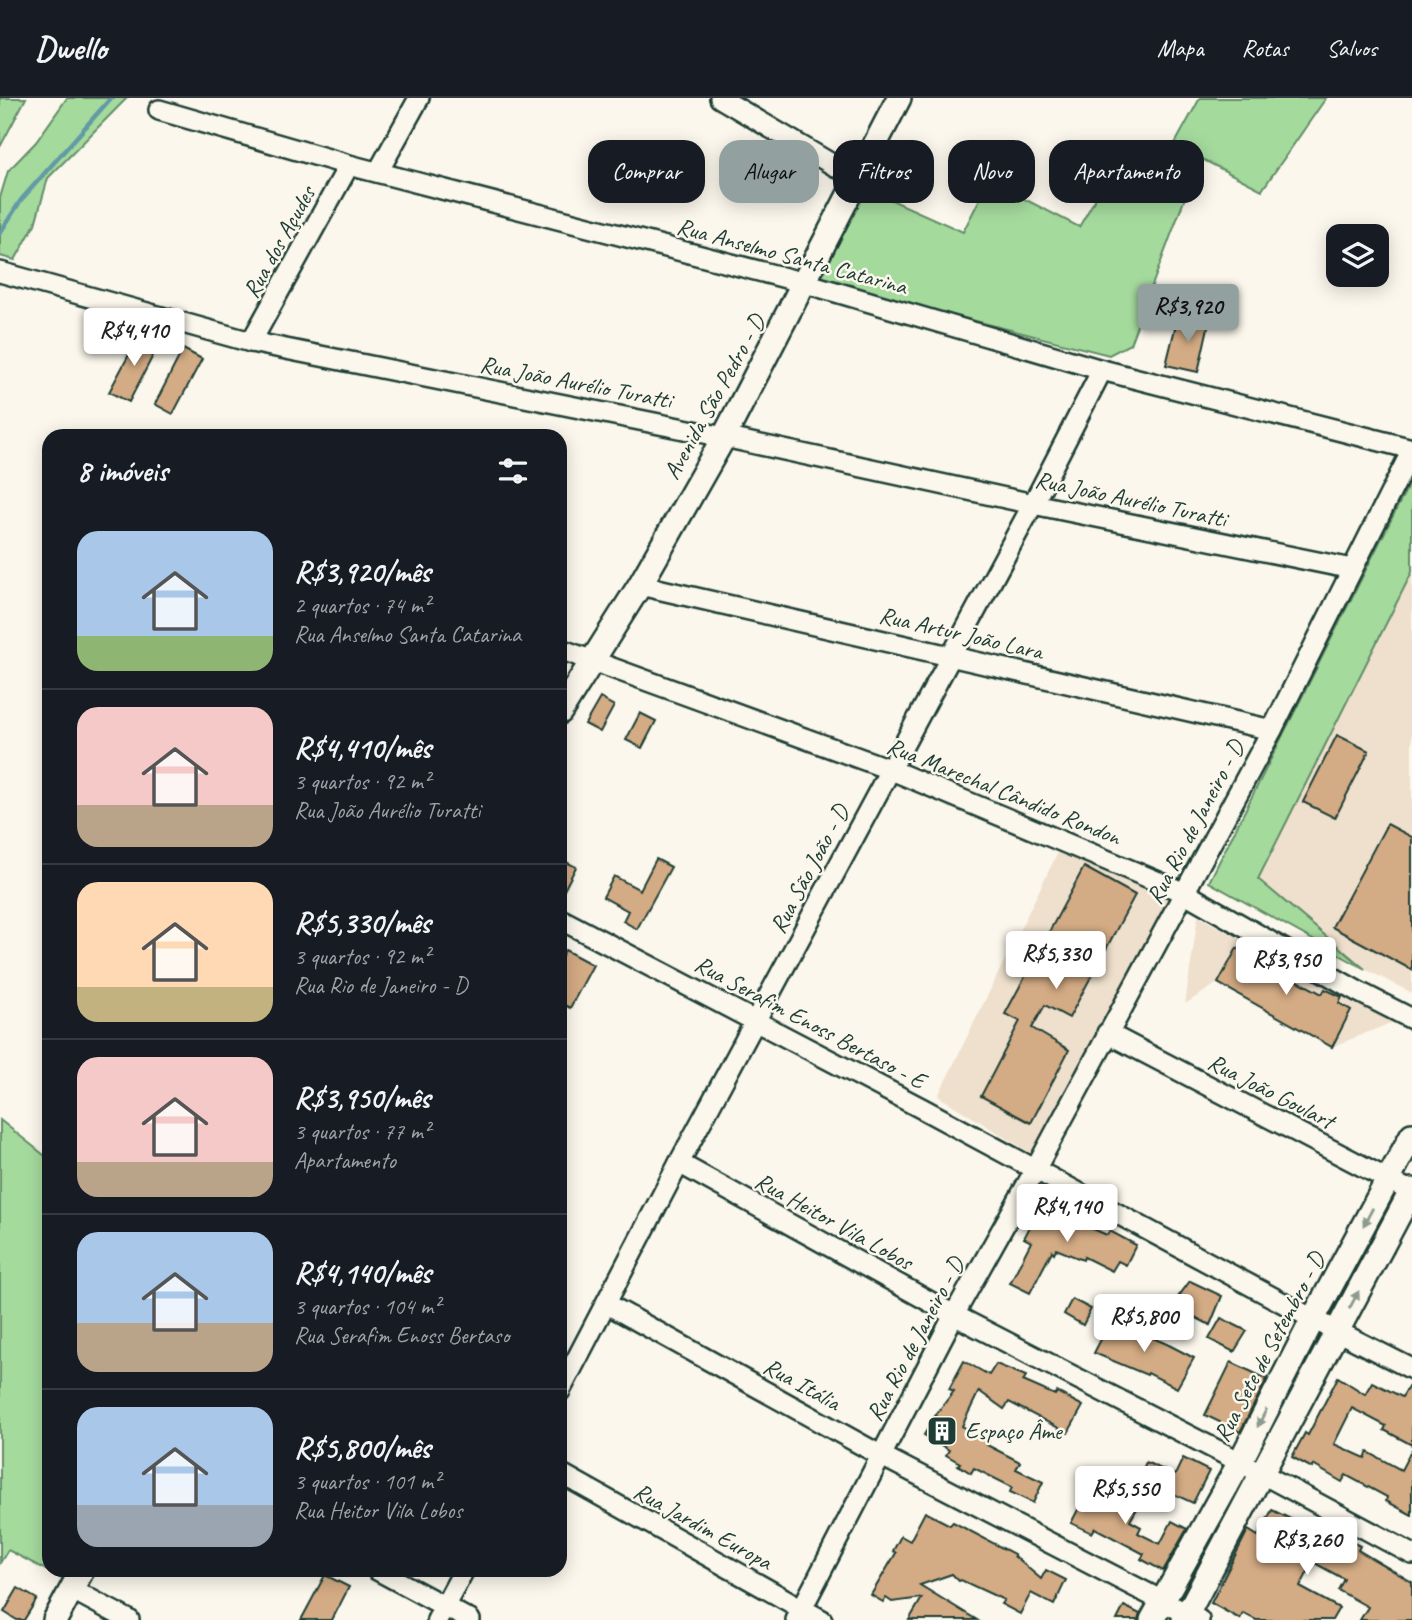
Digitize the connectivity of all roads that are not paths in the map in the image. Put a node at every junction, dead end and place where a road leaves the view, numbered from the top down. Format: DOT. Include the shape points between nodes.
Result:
graph roads {
  1 [pos="419,98"];
  2 [pos="720,98"];
  3 [pos="899,98"];
  4 [pos="159,110"];
  5 [pos="877,140"];
  6 [pos="349,165"];
  7 [pos="833,165"];
  8 [pos="378,172"];
  9 [pos="845,203"];
  10 [pos="0,272"];
  11 [pos="805,283"];
  12 [pos="251,342"];
  13 [pos="1102,370"];
  14 [pos="724,437"];
  15 [pos="1412,450"];
  16 [pos="1033,504"];
  17 [pos="1352,569"];
  18 [pos="640,585"];
  19 [pos="567,651"];
  20 [pos="950,656"];
  21 [pos="591,660"];
  22 [pos="567,700"];
  23 [pos="1272,730"];
  24 [pos="890,769"];
  25 [pos="1185,893"];
  26 [pos="567,923"];
  27 [pos="1412,1019"];
  28 [pos="755,1021"];
  29 [pos="1107,1033"];
  30 [pos="1412,1135"];
  31 [pos="679,1163"];
  32 [pos="1035,1170"];
  33 [pos="1388,1179"];
  34 [pos="1412,1191"];
  35 [pos="607,1304"];
  36 [pos="954,1315"];
  37 [pos="1313,1319"];
  38 [pos="1338,1331"];
  39 [pos="1412,1369"];
  40 [pos="567,1378"];
  41 [pos="880,1455"];
  42 [pos="1240,1462"];
  43 [pos="1260,1473"];
  44 [pos="567,1477"];
  45 [pos="1412,1554"];
  46 [pos="387,1577"];
  47 [pos="460,1577"];
  48 [pos="77,1580"];
  49 [pos="1157,1610"];
  50 [pos="440,1613"];
  51 [pos="798,1615"];
  52 [pos="1190,1618"];
  53 [pos="55,1620"];
  54 [pos="129,1620"];
  55 [pos="470,1620"];
  56 [pos="822,1620"];
  1 -- 8 [label="street"];
  2 -- 7 [label="street"];
  3 -- 5 [label="street, Avenida São Pedro - D"];
  4 -- 6 [label="street, Rua Anselmo Santa Catarina"];
  6 -- 8 [label="street, Rua Anselmo Santa Catarina"];
  6 -- 12 [label="street, Rua dos Açudes"];
  8 -- 11 [label="street, Rua Anselmo Santa Catarina"];
  9 -- 11 [label="street, Avenida São Pedro - D"];
  10 -- 12 [label="street, Rua João Aurélio Turatti"];
  11 -- 13 [label="street, Rua Anselmo Santa Catarina"];
  11 -- 14 [label="street, Avenida São Pedro - D"];
  12 -- 14 [label="street, Rua João Aurélio Turatti"];
  13 -- 15 [label="street, Rua Anselmo Santa Catarina"];
  13 -- 16 [label="street, Rua São João - D"];
  14 -- 16 [label="street, Rua João Aurélio Turatti"];
  14 -- 18 [label="street, Avenida São Pedro - D"];
  15 -- 17 [label="street, Rua Rio de Janeiro - D"];
  16 -- 17 [label="street, Rua João Aurélio Turatti"];
  16 -- 20 [label="street, Rua São João - D"];
  17 -- 23 [label="street, Rua Rio de Janeiro - D"];
  18 -- 20 [label="street, Rua Artur João Lara"];
  18 -- 21 [label="street, Avenida São Pedro - D"];
  19 -- 21 [label="street, Rua Marechal Cândido Rondon"];
  20 -- 23 [label="street, Rua Artur João Lara"];
  20 -- 24 [label="street, Rua São João - D"];
  21 -- 22 [label="street, Avenida São Pedro - D"];
  21 -- 24 [label="street, Rua Marechal Cândido Rondon"];
  23 -- 25 [label="street, Rua Rio de Janeiro - D"];
  24 -- 25 [label="street, Rua Marechal Cândido Rondon"];
  24 -- 28 [label="street, Rua São João - D"];
  25 -- 27 [label="street, Rua Marechal Cândido Rondon"];
  25 -- 29 [label="street, Rua Rio de Janeiro - D"];
  26 -- 28 [label="street, Rua Serafim Enoss Bertaso - E"];
  28 -- 31 [label="street, Rua São João - D"];
  28 -- 32 [label="street, Rua Serafim Enoss Bertaso - E"];
  29 -- 32 [label="street, Rua Rio de Janeiro - D"];
  29 -- 33 [label="street, Rua João Goulart"];
  30 -- 33 [label="street, Rua Sete de Setembro - D"];
  31 -- 35 [label="street, Rua São João - D"];
  31 -- 36 [label="street, Rua Heitor Vila Lobos"];
  32 -- 36 [label="street, Rua Rio de Janeiro - D"];
  32 -- 37 [label="street, Rua Serafim Enoss Bertaso - E"];
  33 -- 34 [label="street, Rua João Goulart"];
  33 -- 37 [label="street, Rua Sete de Setembro - D, one-way"];
  38 -- 34 [label="street, one-way"];
  35 -- 40 [label="street, Rua São João - D"];
  35 -- 41 [label="street, Rua Itália"];
  36 -- 41 [label="street, Rua Rio de Janeiro - D"];
  36 -- 42 [label="street, Rua Heitor Vila Lobos"];
  37 -- 38 [label="street, Rua Serafim Enoss Bertaso - E"];
  37 -- 42 [label="street, Rua Sete de Setembro - D, one-way"];
  38 -- 39 [label="street, Rua Serafim Enoss Bertaso - E"];
  38 -- 43 [label="street"];
  41 -- 49 [label="street, Rua Itália"];
  41 -- 51 [label="street, Rua Rio de Janeiro - D"];
  42 -- 43 [label="street, Rua Heitor Vila Lobos"];
  42 -- 49 [label="street, Rua Sete de Setembro - D"];
  43 -- 45 [label="street, Rua Heitor Vila Lobos"];
  43 -- 52 [label="street"];
  44 -- 51 [label="street, Rua Jardim Europa"];
  46 -- 50 [label="street"];
  47 -- 50 [label="street"];
  48 -- 53 [label="street"];
  48 -- 54 [label="street"];
  49 -- 52 [label="street, Rua Itália"];
  50 -- 55 [label="street"];
  51 -- 56 [label="street, Rua Jardim Europa"];
}
